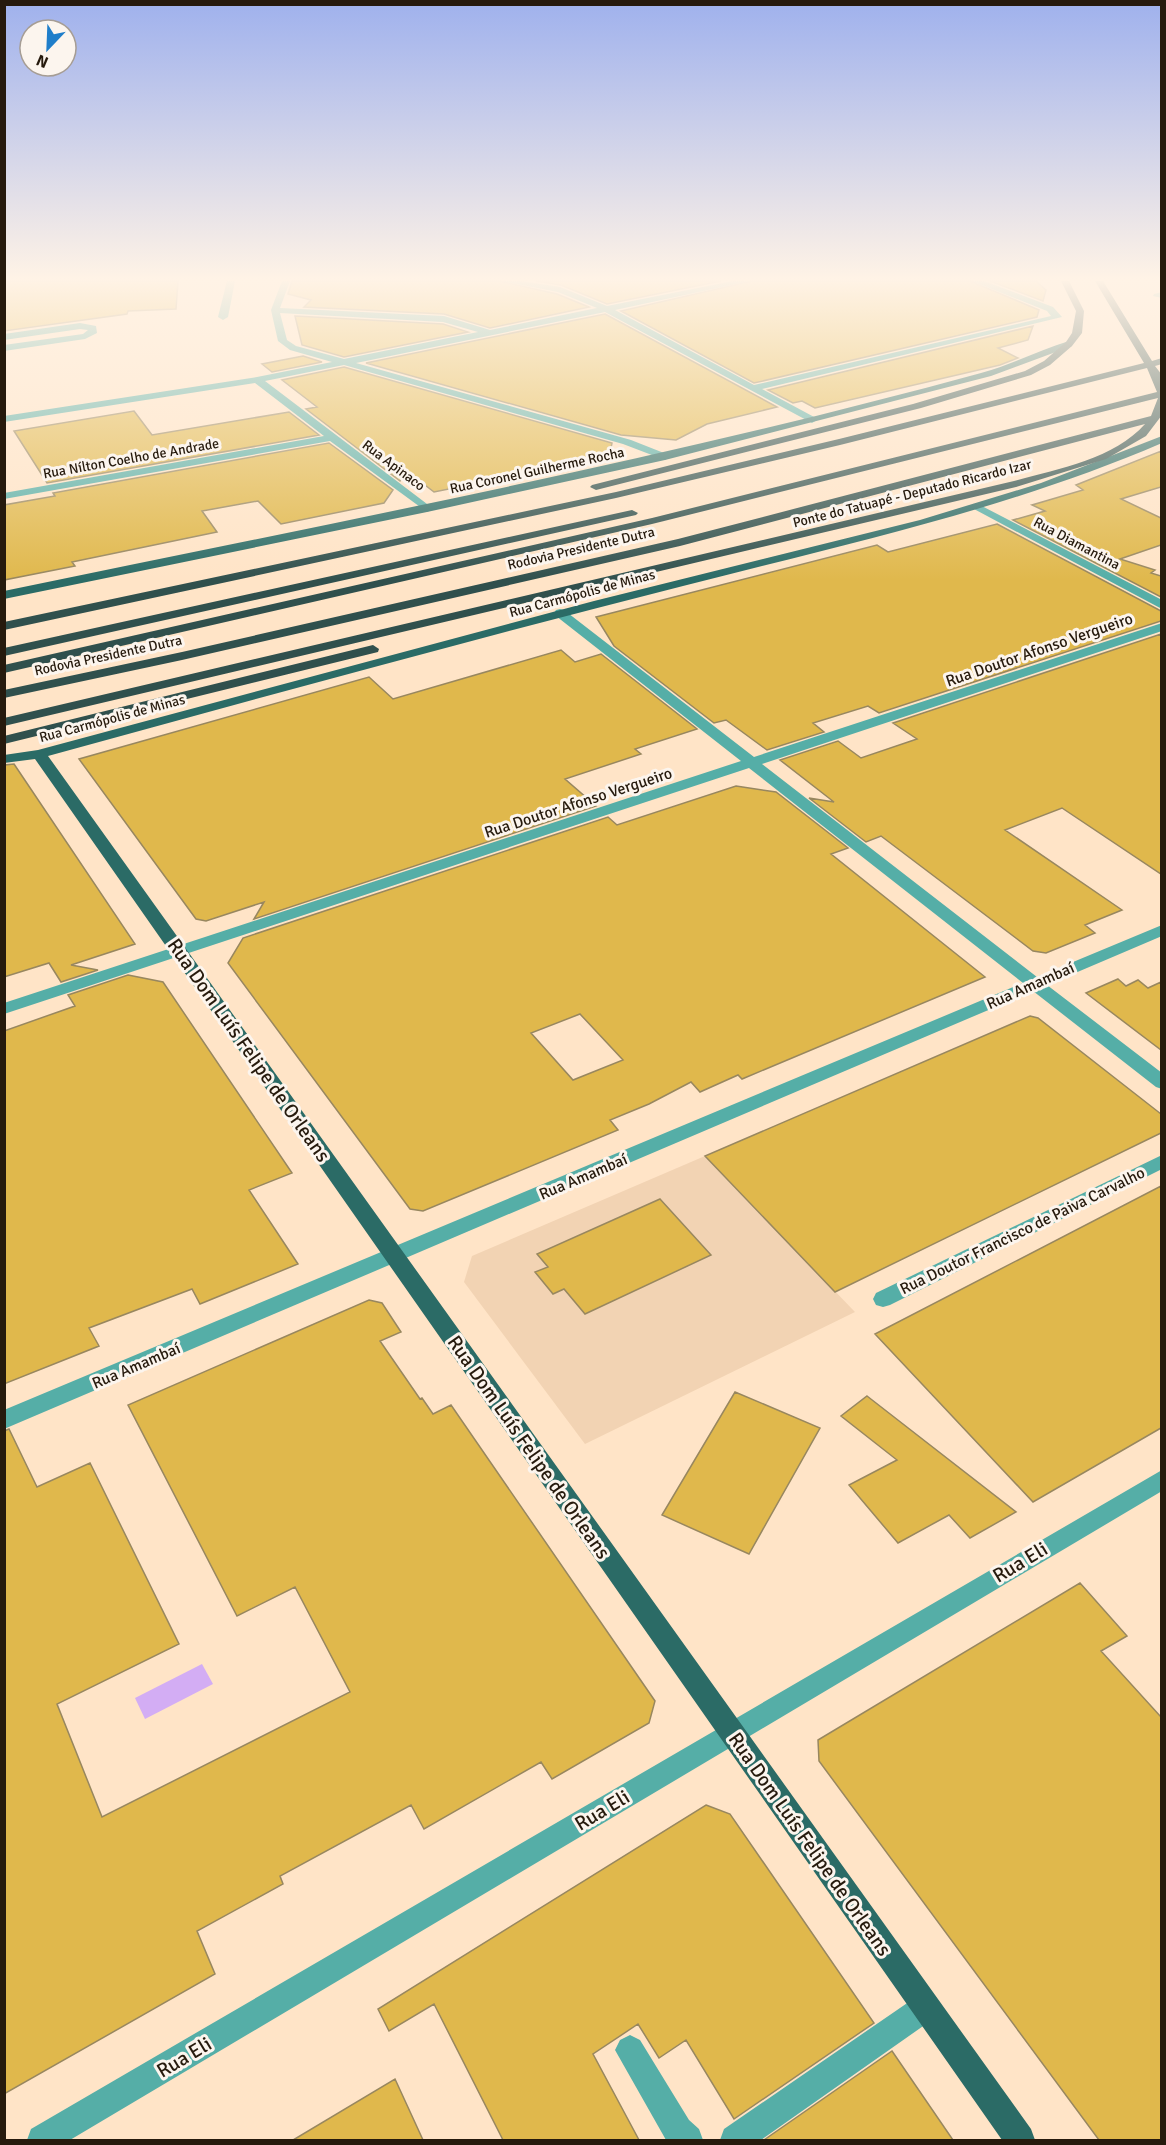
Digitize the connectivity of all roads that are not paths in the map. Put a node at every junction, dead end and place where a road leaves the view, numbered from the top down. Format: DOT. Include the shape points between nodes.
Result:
graph roads {
  1 [pos="250,381"];
  2 [pos="258,381"];
  3 [pos="411,381"];
  4 [pos="741,381"];
  5 [pos="784,381"];
  6 [pos="961,381"];
  7 [pos="1004,381"];
  8 [pos="1083,381"];
  9 [pos="754,388"];
  10 [pos="1161,392"];
  11 [pos="1161,416"];
  12 [pos="4,419"];
  13 [pos="812,420"];
  14 [pos="333,437"];
  15 [pos="1161,439"];
  16 [pos="665,457"];
  17 [pos="929,465"];
  18 [pos="895,473"];
  19 [pos="4,496"];
  20 [pos="662,506"];
  21 [pos="978,507"];
  22 [pos="427,509"];
  23 [pos="639,511"];
  24 [pos="494,520"];
  25 [pos="643,573"];
  26 [pos="377,584"];
  27 [pos="4,595"];
  28 [pos="1161,605"];
  29 [pos="560,613"];
  30 [pos="4,626"];
  31 [pos="1161,627"];
  32 [pos="4,652"];
  33 [pos="4,669"];
  34 [pos="4,694"];
  35 [pos="4,722"];
  36 [pos="4,740"];
  37 [pos="39,754"];
  38 [pos="4,759"];
  39 [pos="754,763"];
  40 [pos="1161,930"];
  41 [pos="178,951"];
  42 [pos="1032,984"];
  43 [pos="4,1009"];
  44 [pos="1161,1083"];
  45 [pos="1161,1161"];
  46 [pos="394,1256"];
  47 [pos="883,1299"];
  48 [pos="4,1420"];
  49 [pos="1161,1479"];
  50 [pos="732,1733"];
  51 [pos="926,2007"];
  52 [pos="630,2050"];
  53 [pos="42,2140"];
  54 [pos="688,2140"];
  55 [pos="735,2140"];
  56 [pos="1020,2140"];
  1 -- 12 [label="street"];
  2 -- 14 [label="street, Rua Apinaco"];
  3 -- 16 [label="street" via="627,442"];
  4 -- 9 [label="street"];
  5 -- 9 [label="street"];
  6 -- 13 [label="main road, Rua Coronel Guilherme Rocha"];
  7 -- 24 [label="highway" via="601,486"];
  8 -- 24 [label="highway" via="829,445"];
  9 -- 13 [label="street"];
  10 -- 17 [label="highway" via="1130,413 1104,423"];
  10 -- 20 [label="highway, Rodovia Presidente Dutra"];
  10 -- 25 [label="highway, Ponte do Tatuapé - Deputado Ricardo Izar" via="1160,411 1132,441 1072,468"];
  10 -- 26 [label="highway, Rodovia Presidente Dutra" via="652,521"];
  11 -- 34 [label="highway, Rodovia Presidente Dutra" via="680,542"];
  13 -- 16 [label="main road, Rua Coronel Guilherme Rocha"];
  14 -- 19 [label="street, Rua Nílton Coelho de Andrade"];
  14 -- 22 [label="street, Rua Apinaco"];
  15 -- 21 [label="main road, Rua Carmópolis de Minas" via="1079,475"];
  16 -- 22 [label="main road, Rua Coronel Guilherme Rocha"];
  18 -- 26 [label="highway" via="447,578"];
  21 -- 28 [label="street, Rua Diamantina"];
  21 -- 29 [label="main road, Rua Carmópolis de Minas"];
  22 -- 27 [label="main road, Rua Coronel Guilherme Rocha"];
  23 -- 32 [label="highway, Rodovia Presidente Dutra"];
  24 -- 30 [label="highway"];
  25 -- 35 [label="highway"];
  25 -- 36 [label="highway" via="540,606"];
  26 -- 33 [label="highway, Rodovia Presidente Dutra"];
  29 -- 37 [label="main road, Rua Carmópolis de Minas"];
  29 -- 39 [label="street"];
  31 -- 39 [label="street, Rua Doutor Afonso Vergueiro"];
  37 -- 38 [label="main road, Rua Carmópolis de Minas"];
  37 -- 41 [label="main road, Rua Dom Luís Felipe de Orleans"];
  39 -- 41 [label="street, Rua Doutor Afonso Vergueiro"];
  39 -- 42 [label="street"];
  40 -- 42 [label="street, Rua Amambaí"];
  41 -- 43 [label="street, Rua Doutor Afonso Vergueiro"];
  41 -- 46 [label="main road, Rua Dom Luís Felipe de Orleans"];
  42 -- 44 [label="street"];
  42 -- 46 [label="street, Rua Amambaí"];
  45 -- 47 [label="street, Rua Doutor Francisco de Paiva Carvalho"];
  46 -- 48 [label="street, Rua Amambaí"];
  46 -- 50 [label="main road, Rua Dom Luís Felipe de Orleans"];
  49 -- 50 [label="street, Rua Eli"];
  50 -- 51 [label="main road, Rua Dom Luís Felipe de Orleans"];
  50 -- 53 [label="street, Rua Eli"];
  51 -- 55 [label="street"];
  51 -- 56 [label="main road, Rua Dom Luís Felipe de Orleans"];
  52 -- 54 [label="street" via="678,2131"];
}
